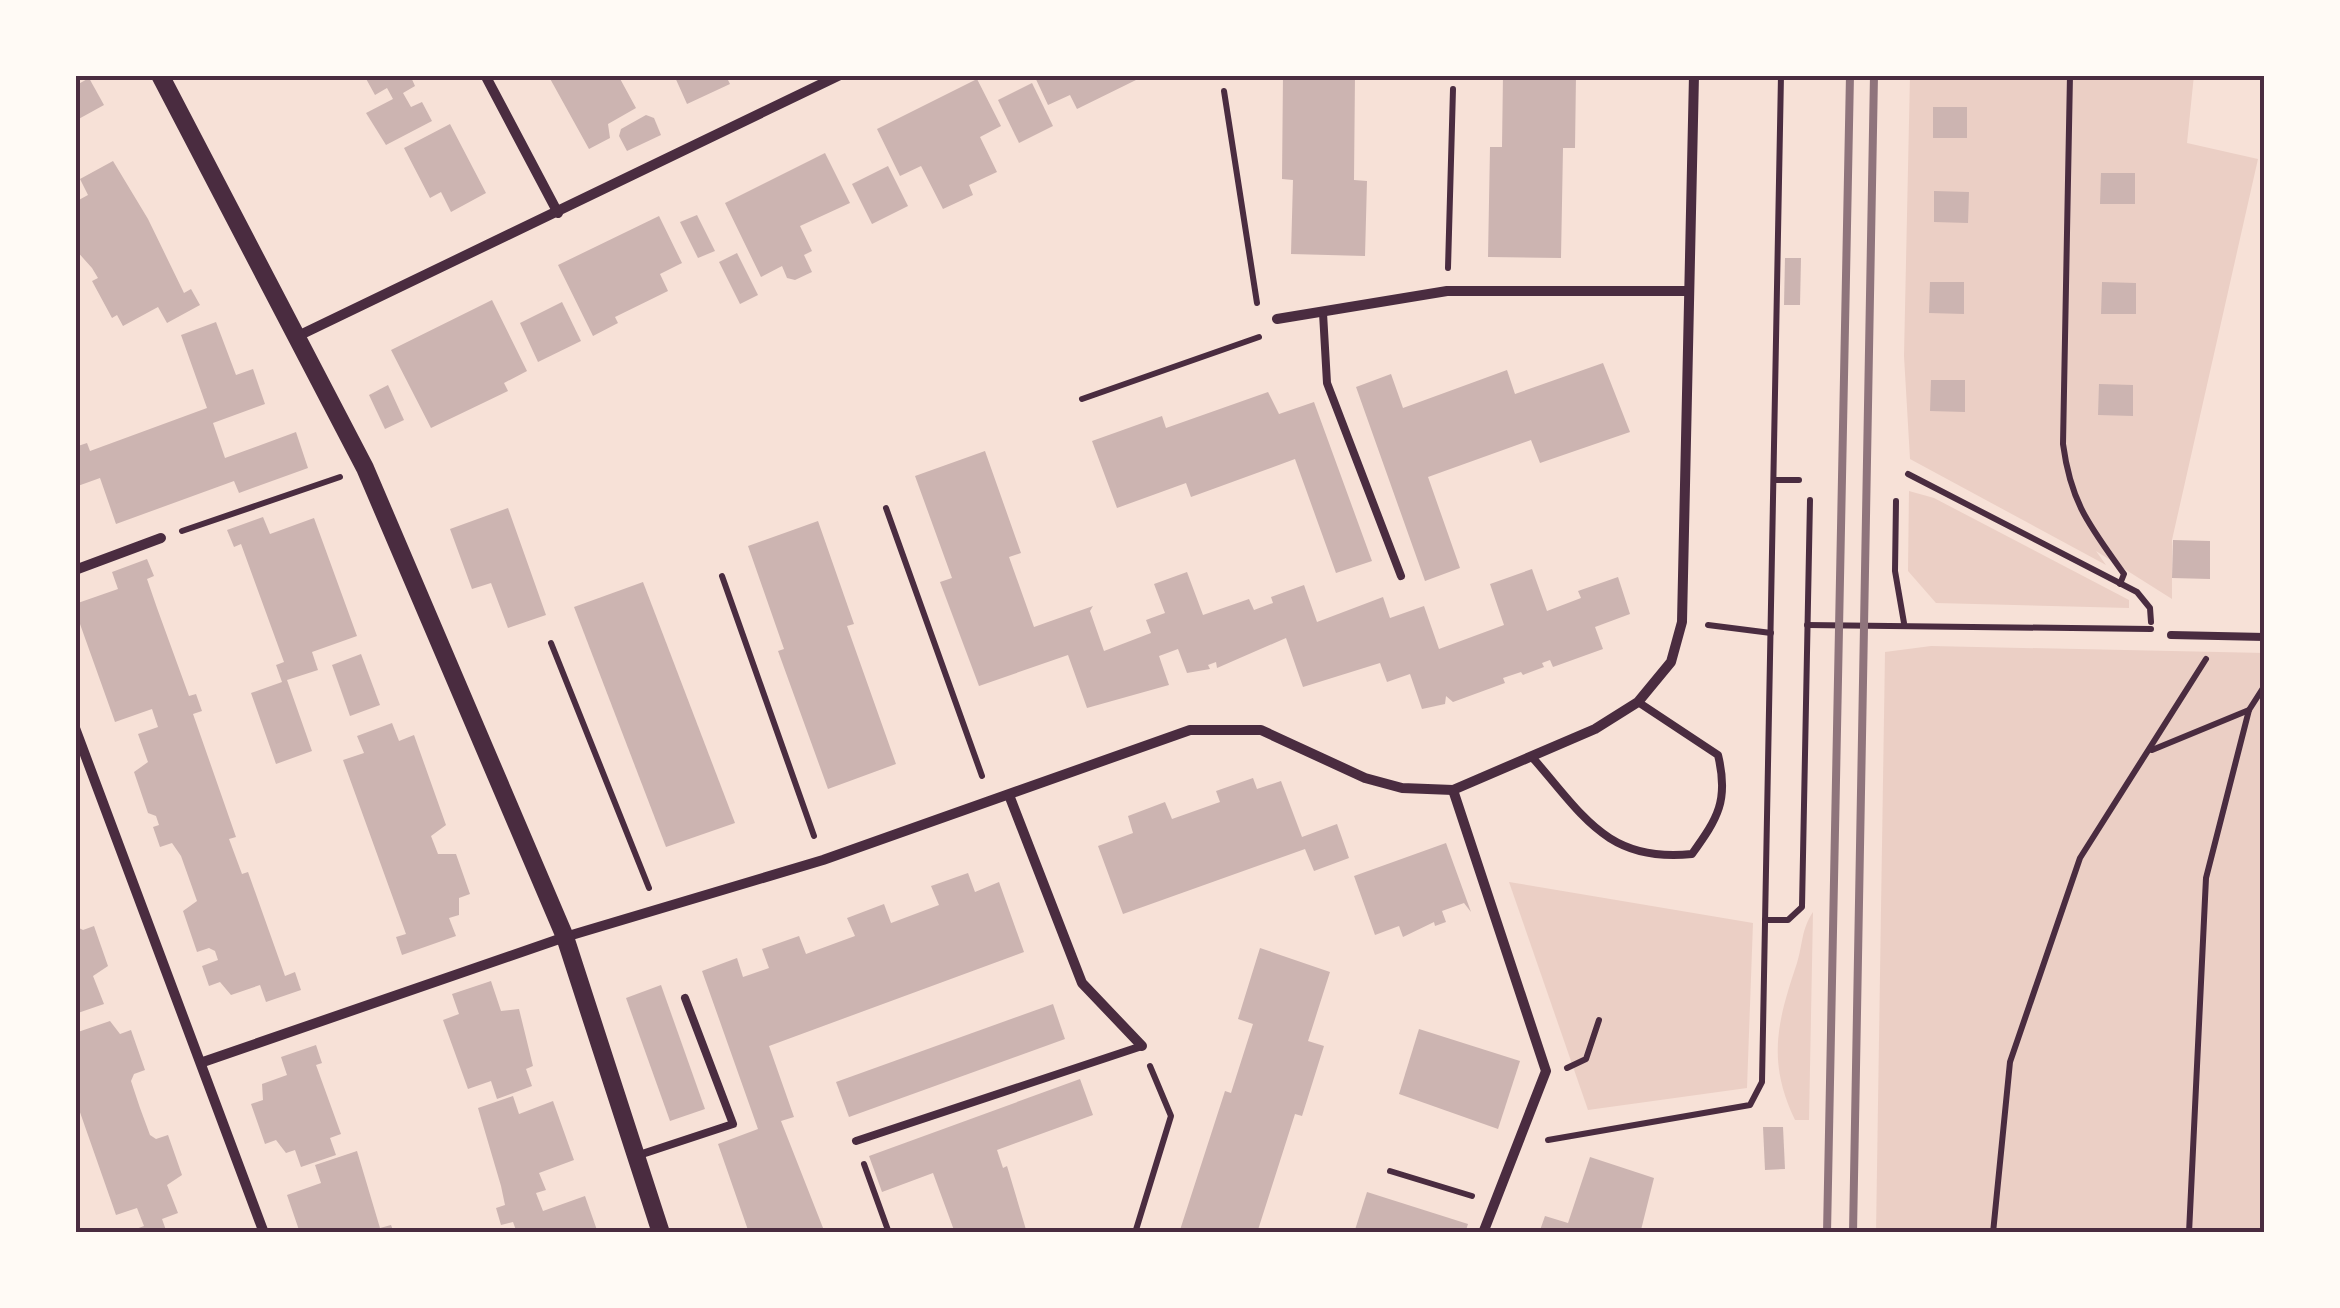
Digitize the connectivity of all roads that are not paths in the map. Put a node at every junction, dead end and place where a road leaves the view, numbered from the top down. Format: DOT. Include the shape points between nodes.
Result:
graph roads {
  1 [pos="160,75"];
  2 [pos="486,75"];
  3 [pos="840,75"];
  4 [pos="1694,75"];
  5 [pos="558,213"];
  6 [pos="1688,292"];
  7 [pos="1323,313"];
  8 [pos="1278,319"];
  9 [pos="298,336"];
  10 [pos="161,538"];
  11 [pos="75,570"];
  12 [pos="1400,576"];
  13 [pos="2171,635"];
  14 [pos="2265,637"];
  15 [pos="1638,702"];
  16 [pos="75,728"];
  17 [pos="1532,757"];
  18 [pos="1454,790"];
  19 [pos="1009,795"];
  20 [pos="565,937"];
  21 [pos="685,998"];
  22 [pos="1142,1046"];
  23 [pos="202,1062"];
  24 [pos="856,1141"];
  25 [pos="636,1156"];
  26 [pos="264,1233"];
  27 [pos="661,1233"];
  28 [pos="1483,1233"];
  1 -- 9 [label="street"];
  2 -- 5 [label="street"];
  3 -- 5 [label="street"];
  4 -- 6 [label="street"];
  5 -- 9 [label="street"];
  6 -- 7 [label="street" via="1447,291"];
  6 -- 15 [label="street" via="1682,622 1671,662"];
  7 -- 8 [label="street"];
  7 -- 12 [label="lane" via="1328,384"];
  9 -- 20 [label="street" via="365,468"];
  10 -- 11 [label="street"];
  13 -- 14 [label="lane"];
  15 -- 17 [label="street"];
  15 -- 17 [label="lane" via="1718,755 1725,786 1715,822 1692,854 1654,858 1620,846 1594,827"];
  16 -- 23 [label="street"];
  17 -- 18 [label="street"];
  18 -- 19 [label="street" via="1402,788 1366,778 1261,730 1190,730"];
  18 -- 28 [label="street" via="1546,1072"];
  19 -- 20 [label="street"];
  19 -- 22 [label="street" via="1082,983"];
  20 -- 23 [label="street"];
  20 -- 25 [label="street"];
  21 -- 25 [label="lane" via="733,1124"];
  22 -- 24 [label="lane"];
  23 -- 26 [label="street"];
  25 -- 27 [label="street"];
}
